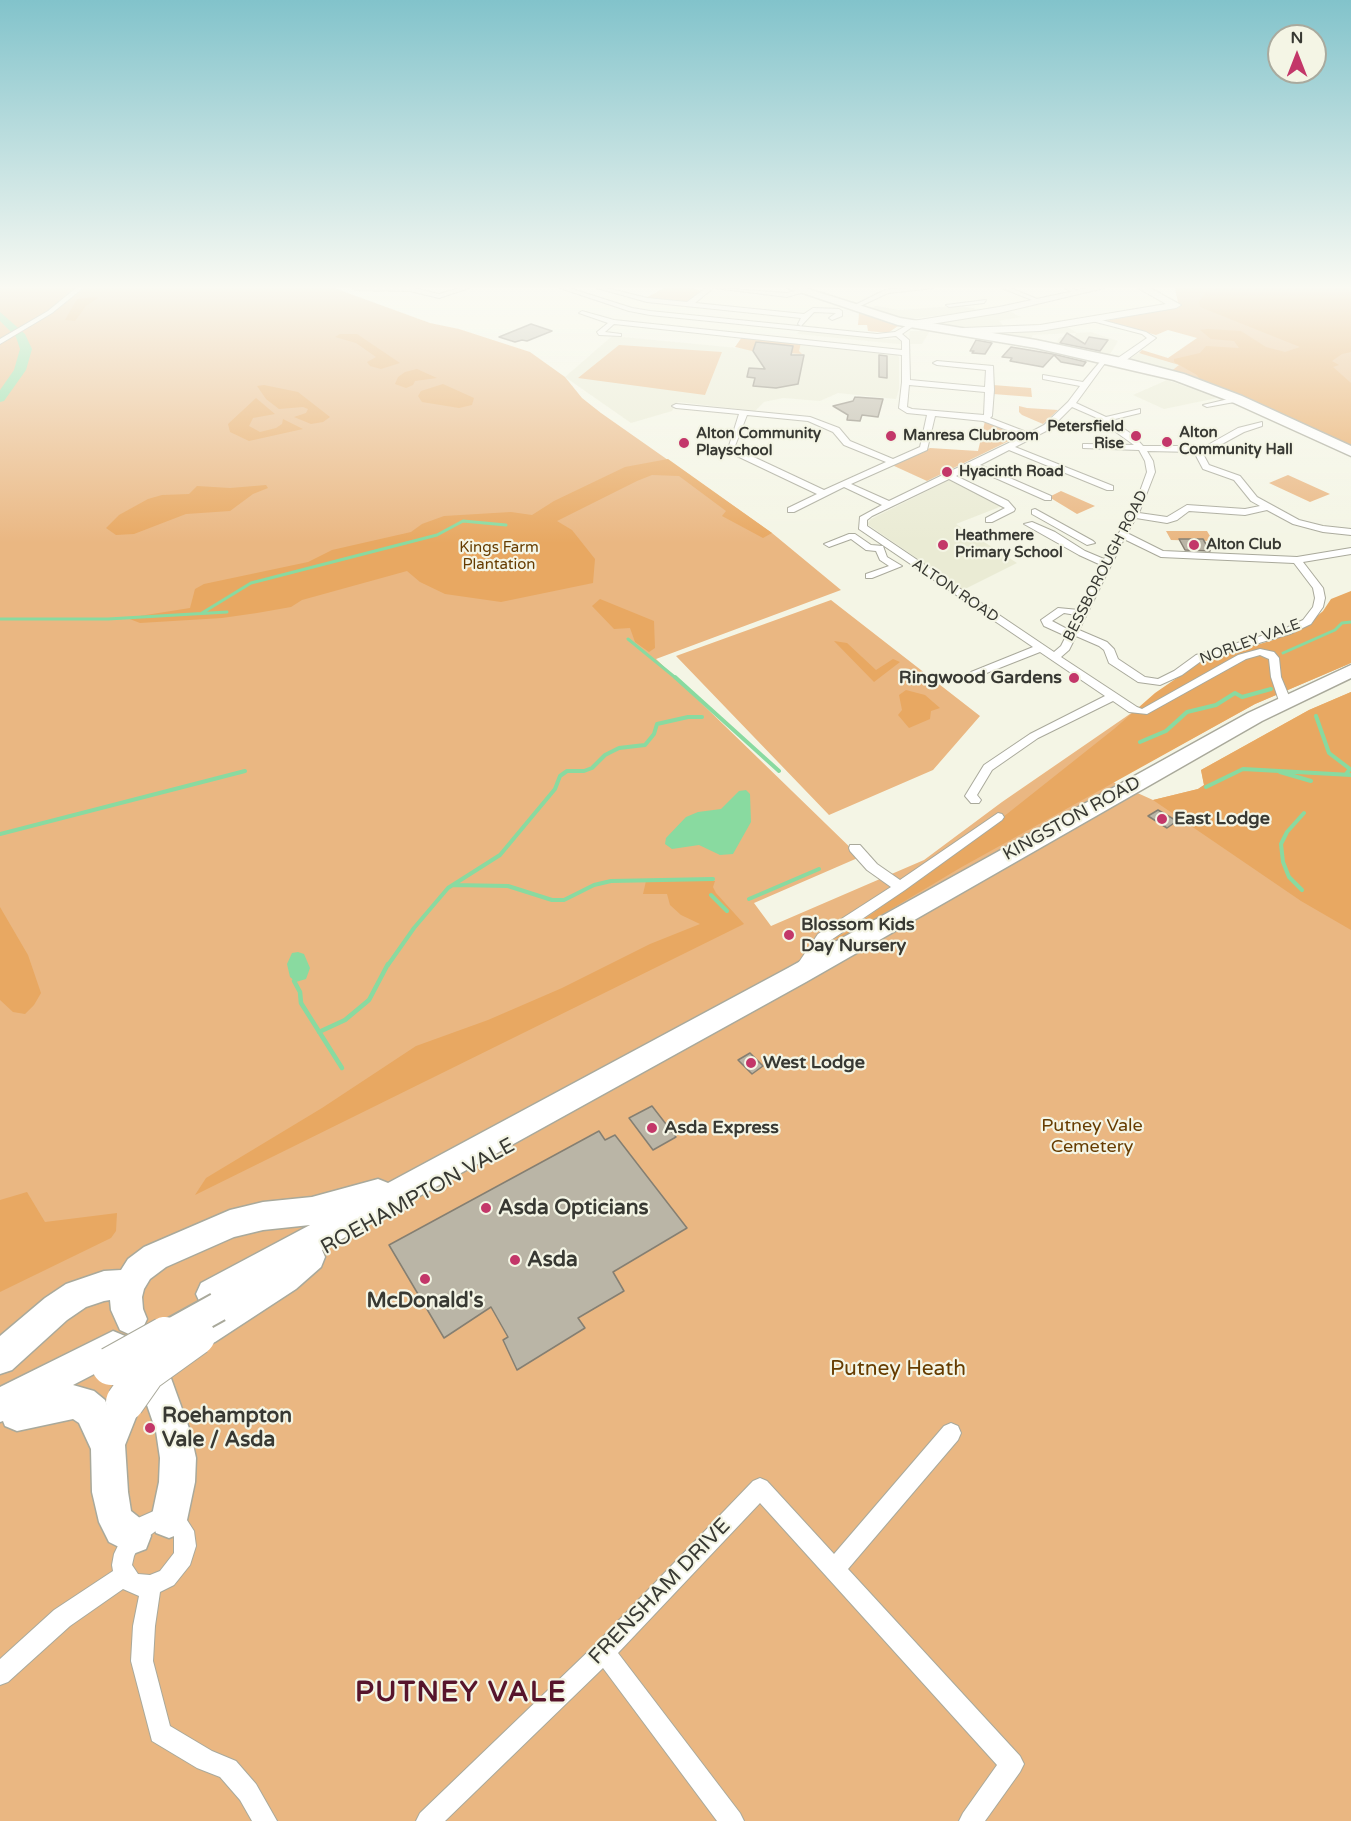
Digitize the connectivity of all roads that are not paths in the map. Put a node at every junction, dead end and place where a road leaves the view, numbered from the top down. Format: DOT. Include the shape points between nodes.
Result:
graph roads {
  1 [pos="906,373"];
  2 [pos="990,373"];
  3 [pos="1098,373"];
  4 [pos="1162,373"];
  5 [pos="1046,377"];
  6 [pos="906,382"];
  7 [pos="1085,385"];
  8 [pos="990,390"];
  9 [pos="1234,400"];
  10 [pos="1071,404"];
  11 [pos="1207,405"];
  12 [pos="676,406"];
  13 [pos="1137,411"];
  14 [pos="744,412"];
  15 [pos="931,414"];
  16 [pos="984,419"];
  17 [pos="1106,419"];
  18 [pos="1259,424"];
  19 [pos="1030,436"];
  20 [pos="1086,446"];
  21 [pos="1009,447"];
  22 [pos="1142,449"];
  23 [pos="1197,450"];
  24 [pos="1351,452"];
  25 [pos="1351,457"];
  26 [pos="892,461"];
  27 [pos="974,465"];
  28 [pos="949,476"];
  29 [pos="844,484"];
  30 [pos="1110,488"];
  31 [pos="823,493"];
  32 [pos="1047,498"];
  33 [pos="890,505"];
  34 [pos="1269,507"];
  35 [pos="790,510"];
  36 [pos="1035,512"];
  37 [pos="1133,515"];
  38 [pos="989,520"];
  39 [pos="1029,524"];
  40 [pos="1063,528"];
  41 [pos="1052,534"];
  42 [pos="1122,534"];
  43 [pos="1350,534"];
  44 [pos="1090,543"];
  45 [pos="829,544"];
  46 [pos="884,547"];
  47 [pos="1351,551"];
  48 [pos="1297,560"];
  49 [pos="1107,564"];
  50 [pos="869,576"];
  51 [pos="1081,613"];
  52 [pos="1072,633"];
  53 [pos="1040,648"];
  54 [pos="1054,657"];
  55 [pos="1351,671"];
  56 [pos="975,674"];
  57 [pos="1351,684"];
  58 [pos="1113,697"];
  59 [pos="1285,701"];
  60 [pos="975,800"];
  61 [pos="998,818"];
  62 [pos="855,848"];
  63 [pos="900,888"];
  64 [pos="831,954"];
  65 [pos="797,975"];
  66 [pos="434,1172"];
  67 [pos="130,1284"];
  68 [pos="210,1311"];
  69 [pos="130,1319"];
  70 [pos="0,1358"];
  71 [pos="156,1382"];
  72 [pos="6,1414"];
  73 [pos="951,1433"];
  74 [pos="108,1445"];
  75 [pos="169,1520"];
  76 [pos="133,1536"];
  77 [pos="835,1569"];
  78 [pos="125,1575"];
  79 [pos="151,1586"];
  80 [pos="604,1652"];
  81 [pos="0,1674"];
  82 [pos="265,1821"];
  83 [pos="428,1821"];
  84 [pos="732,1821"];
  85 [pos="970,1821"];
  1 -- 6 [label="street"];
  2 -- 8 [label="street"];
  3 -- 7 [label="street, ALTON ROAD"];
  4 -- 9 [label="highway"];
  5 -- 7 [label="street"];
  6 -- 8 [label="street"];
  6 -- 15 [label="street" via="903,408"];
  7 -- 10 [label="street, ALTON ROAD"];
  8 -- 16 [label="street" via="988,416"];
  9 -- 11 [label="street"];
  9 -- 24 [label="highway"];
  9 -- 25 [label="highway"];
  10 -- 17 [label="street"];
  10 -- 19 [label="street, ALTON ROAD" via="1049,425"];
  12 -- 14 [label="street"];
  13 -- 17 [label="street"];
  14 -- 26 [label="street" via="810,419 836,430 847,443"];
  14 -- 31 [label="street" via="730,444 732,448"];
  15 -- 16 [label="street"];
  15 -- 26 [label="street" via="924,448"];
  16 -- 19 [label="street"];
  17 -- 22 [label="street"];
  18 -- 23 [label="street"];
  19 -- 21 [label="street, ALTON ROAD"];
  20 -- 22 [label="street"];
  21 -- 27 [label="street, ALTON ROAD"];
  21 -- 30 [label="street"];
  22 -- 23 [label="street"];
  22 -- 37 [label="street, BESSBOROUGH ROAD" via="1151,472"];
  23 -- 34 [label="street" via="1206,467 1237,478 1250,496"];
  26 -- 29 [label="street"];
  27 -- 28 [label="street, ALTON ROAD"];
  27 -- 32 [label="street"];
  28 -- 33 [label="street, ALTON ROAD"];
  28 -- 38 [label="street" via="1011,509"];
  29 -- 31 [label="street"];
  29 -- 33 [label="street"];
  31 -- 35 [label="street"];
  33 -- 46 [label="street, ALTON ROAD" via="869,514 861,523"];
  34 -- 37 [label="street" via="1245,512 1188,508 1167,520"];
  34 -- 43 [label="street" via="1308,526"];
  36 -- 40 [label="street"];
  37 -- 42 [label="street, BESSBOROUGH ROAD"];
  39 -- 41 [label="street"];
  40 -- 41 [label="street"];
  40 -- 44 [label="street"];
  41 -- 49 [label="street"];
  42 -- 48 [label="street" via="1161,554"];
  42 -- 49 [label="street, BESSBOROUGH ROAD"];
  45 -- 46 [label="street" via="852,536 869,548"];
  46 -- 50 [label="street" via="883,558 897,567"];
  46 -- 53 [label="street, ALTON ROAD"];
  47 -- 48 [label="street"];
  48 -- 52 [label="street, NORLEY VALE" via="1318,588 1320,598 1307,622 1200,657 1160,682 1142,680 1113,661 1103,644"];
  49 -- 51 [label="street, BESSBOROUGH ROAD"];
  51 -- 52 [label="street, BESSBOROUGH ROAD"];
  51 -- 52 [label="street" via="1062,610 1046,620"];
  52 -- 54 [label="street, BESSBOROUGH ROAD" via="1065,648"];
  53 -- 54 [label="street, ALTON ROAD"];
  53 -- 56 [label="street"];
  54 -- 58 [label="street, ALTON ROAD"];
  55 -- 59 [label="highway, KINGSTON ROAD"];
  57 -- 64 [label="highway, KINGSTON ROAD" via="1282,715"];
  58 -- 59 [label="street, ALTON ROAD" via="1143,712 1242,657 1260,652 1274,658"];
  58 -- 60 [label="street" via="1035,736 988,768 971,795"];
  59 -- 64 [label="highway, KINGSTON ROAD"];
  61 -- 63 [label="street"];
  62 -- 63 [label="street"];
  63 -- 64 [label="street" via="823,938"];
  64 -- 65 [label="highway, KINGSTON ROAD"];
  64 -- 68 [label="highway, ROEHAMPTON VALE" via="310,1257 285,1279"];
  65 -- 66 [label="highway, ROEHAMPTON VALE"];
  66 -- 67 [label="highway" via="312,1210 230,1224 155,1257 139,1269"];
  66 -- 68 [label="highway, ROEHAMPTON VALE"];
  67 -- 69 [label="highway" via="126,1297"];
  67 -- 70 [label="highway" via="104,1286 76,1295"];
  68 -- 72 [label="highway, ROEHAMPTON VALE, bridge" via="112,1357"];
  68 -- 74 [label="highway, bridge" via="146,1372 125,1402"];
  71 -- 75 [label="highway" via="178,1458"];
  72 -- 74 [label="highway" via="82,1403 93,1412"];
  73 -- 77 [label="street"];
  74 -- 76 [label="highway" via="112,1508 122,1529"];
  75 -- 76 [label="street" via="156,1520"];
  75 -- 79 [label="street" via="184,1531 183,1558 167,1578"];
  76 -- 78 [label="street" via="124,1554"];
  77 -- 80 [label="street, FRENSHAM DRIVE" via="760,1488"];
  77 -- 85 [label="street, FRENSHAM DRIVE" via="1012,1764"];
  78 -- 79 [label="street" via="131,1583"];
  78 -- 81 [label="street" via="63,1618"];
  79 -- 82 [label="street" via="142,1661 160,1733 228,1769"];
  80 -- 83 [label="street, FRENSHAM DRIVE"];
  80 -- 84 [label="street"];
}
